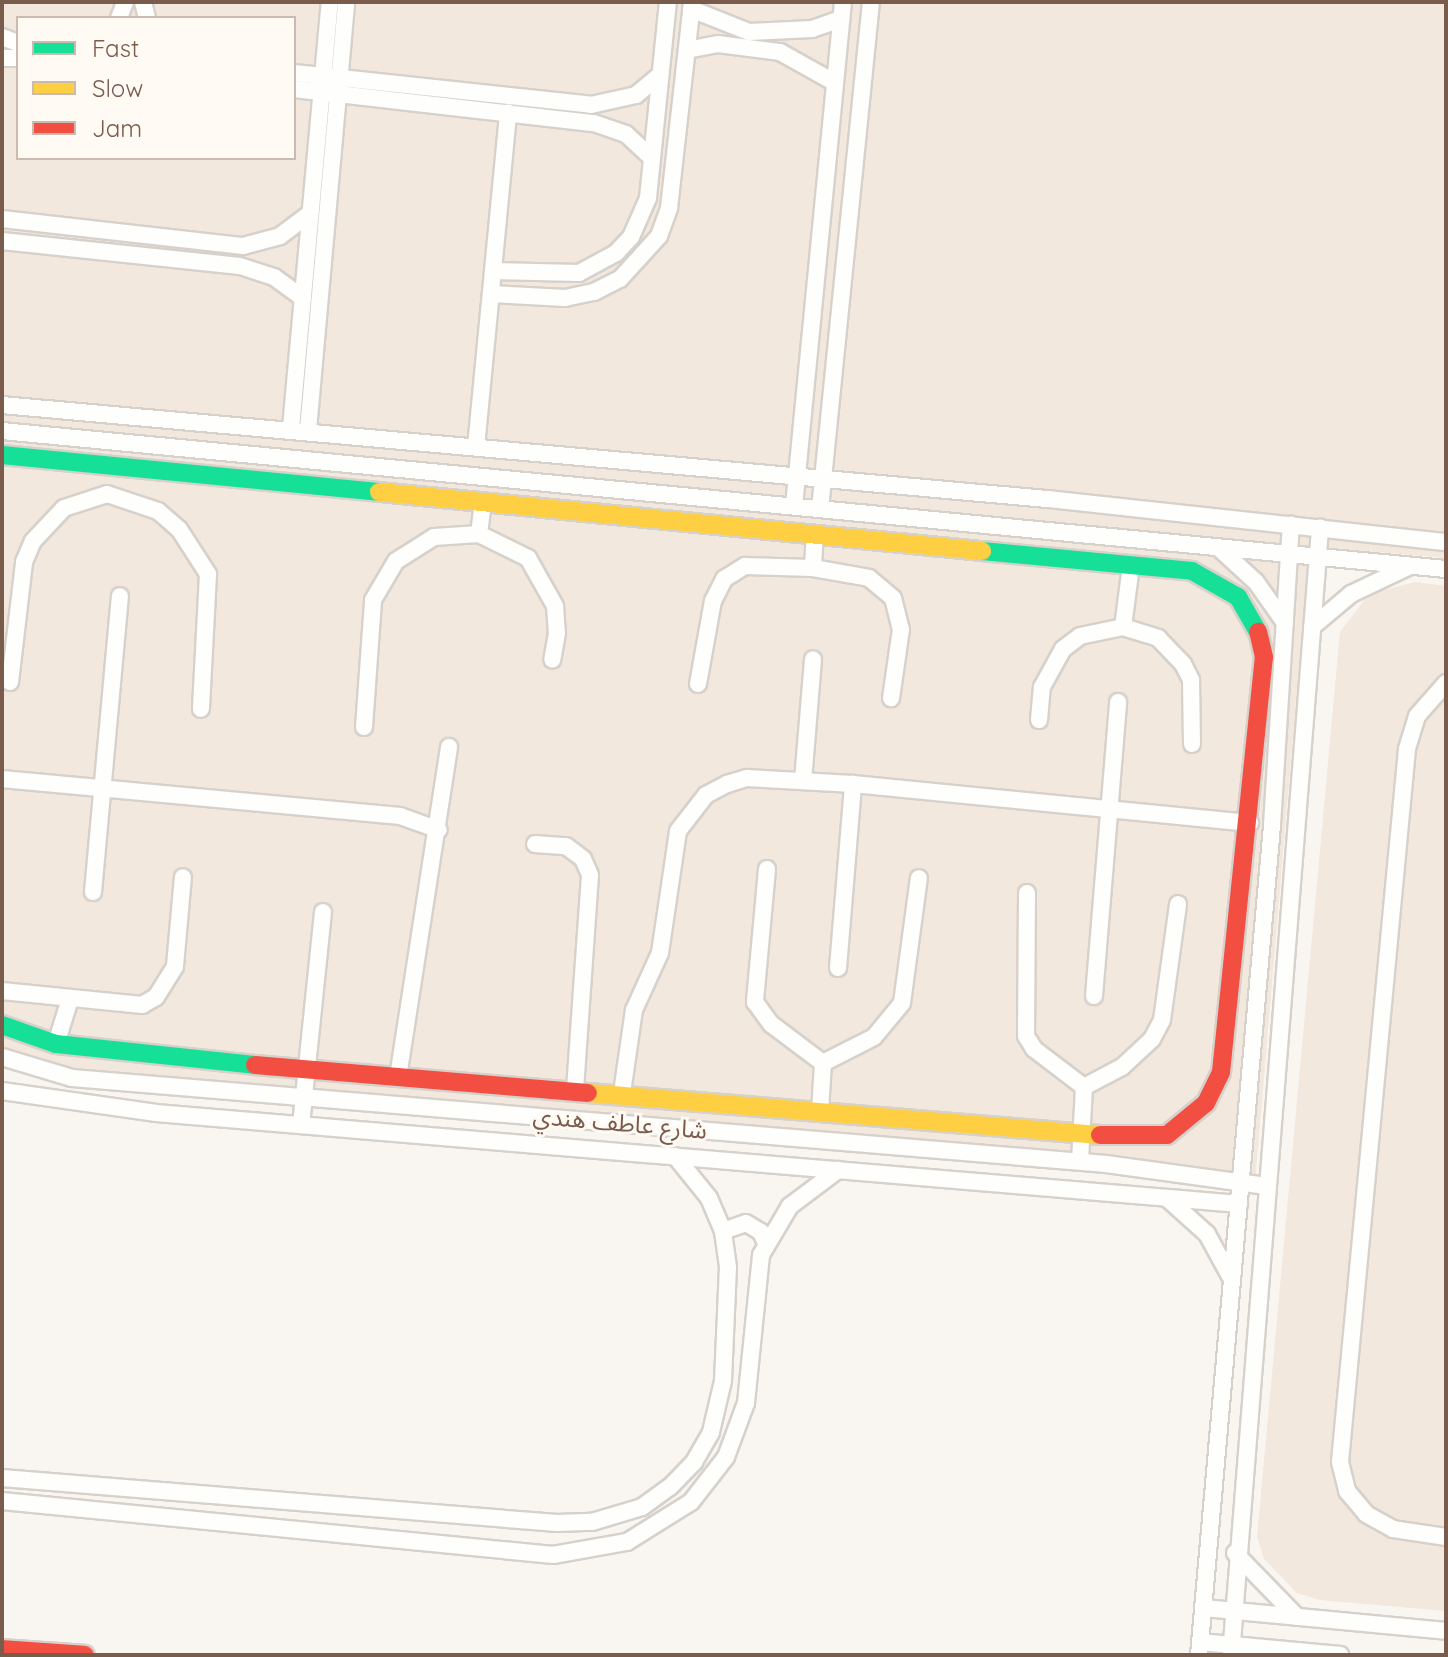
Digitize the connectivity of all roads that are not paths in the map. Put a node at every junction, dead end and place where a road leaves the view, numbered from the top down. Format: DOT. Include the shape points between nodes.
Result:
graph roads {
  1 [pos="330,2"];
  2 [pos="346,2"];
  3 [pos="668,2"];
  4 [pos="871,2"];
  5 [pos="691,6"];
  6 [pos="842,10"];
  7 [pos="687,50"];
  8 [pos="296,74"];
  9 [pos="660,75"];
  10 [pos="834,82"];
  11 [pos="330,85"];
  12 [pos="296,89"];
  13 [pos="508,113"];
  14 [pos="651,157"];
  15 [pos="310,213"];
  16 [pos="2,219"];
  17 [pos="2,241"];
  18 [pos="493,271"];
  19 [pos="491,294"];
  20 [pos="303,298"];
  21 [pos="2,405"];
  22 [pos="299,429"];
  23 [pos="2,431"];
  24 [pos="476,447"];
  25 [pos="2,455"];
  26 [pos="110,465"];
  27 [pos="797,478"];
  28 [pos="823,481"];
  29 [pos="107,494"];
  30 [pos="483,501"];
  31 [pos="794,506"];
  32 [pos="820,509"];
  33 [pos="1291,525"];
  34 [pos="1320,528"];
  35 [pos="479,534"];
  36 [pos="815,535"];
  37 [pos="1446,542"];
  38 [pos="1219,548"];
  39 [pos="1289,554"];
  40 [pos="1318,557"];
  41 [pos="1131,565"];
  42 [pos="1413,566"];
  43 [pos="813,568"];
  44 [pos="1446,569"];
  45 [pos="120,596"];
  46 [pos="1285,623"];
  47 [pos="1123,627"];
  48 [pos="1312,627"];
  49 [pos="813,659"];
  50 [pos="552,660"];
  51 [pos="10,682"];
  52 [pos="1446,683"];
  53 [pos="698,684"];
  54 [pos="891,698"];
  55 [pos="1118,702"];
  56 [pos="201,709"];
  57 [pos="1039,720"];
  58 [pos="364,727"];
  59 [pos="1192,744"];
  60 [pos="449,747"];
  61 [pos="2,779"];
  62 [pos="803,781"];
  63 [pos="853,784"];
  64 [pos="102,789"];
  65 [pos="1109,809"];
  66 [pos="1250,823"];
  67 [pos="439,830"];
  68 [pos="535,844"];
  69 [pos="767,869"];
  70 [pos="183,877"];
  71 [pos="919,878"];
  72 [pos="93,892"];
  73 [pos="1027,893"];
  74 [pos="1178,904"];
  75 [pos="323,912"];
  76 [pos="838,968"];
  77 [pos="2,991"];
  78 [pos="1094,996"];
  79 [pos="70,999"];
  80 [pos="2,1025"];
  81 [pos="56,1044"];
  82 [pos="2,1057"];
  83 [pos="823,1063"];
  84 [pos="305,1070"];
  85 [pos="398,1077"];
  86 [pos="1084,1087"];
  87 [pos="575,1090"];
  88 [pos="2,1091"];
  89 [pos="622,1093"];
  90 [pos="303,1097"];
  91 [pos="820,1111"];
  92 [pos="301,1125"];
  93 [pos="1082,1134"];
  94 [pos="675,1156"];
  95 [pos="1080,1161"];
  96 [pos="838,1170"];
  97 [pos="1201,1177"];
  98 [pos="1241,1183"];
  99 [pos="1267,1186"];
  100 [pos="1167,1198"];
  101 [pos="1197,1201"];
  102 [pos="1239,1204"];
  103 [pos="723,1231"];
  104 [pos="766,1243"];
  105 [pos="1232,1282"];
  106 [pos="2,1478"];
  107 [pos="2,1501"];
  108 [pos="1446,1537"];
  109 [pos="1235,1553"];
  110 [pos="1204,1608"];
  111 [pos="1235,1612"];
  112 [pos="1297,1617"];
  113 [pos="1446,1631"];
  114 [pos="1200,1648"];
  115 [pos="2,1649"];
  116 [pos="1232,1650"];
  117 [pos="85,1655"];
  118 [pos="1340,1655"];
  1 -- 11 [label="street"];
  2 -- 11 [label="street"];
  3 -- 9 [label="street"];
  4 -- 28 [label="street"];
  5 -- 6 [label="street" via="749,32 796,31"];
  5 -- 7 [label="street"];
  6 -- 10 [label="street"];
  7 -- 10 [label="street" via="749,45 780,52"];
  7 -- 19 [label="street" via="669,208 643,260 594,292 565,298"];
  8 -- 11 [label="street"];
  9 -- 11 [label="street" via="636,95 591,105"];
  9 -- 14 [label="street"];
  10 -- 27 [label="street"];
  11 -- 12 [label="street"];
  11 -- 13 [label="street"];
  11 -- 15 [label="street"];
  11 -- 22 [label="street"];
  13 -- 14 [label="street" via="610,127"];
  13 -- 18 [label="street"];
  14 -- 18 [label="street" via="642,218 616,253 589,269 558,276"];
  15 -- 16 [label="street" via="280,236 243,246"];
  15 -- 20 [label="street"];
  17 -- 20 [label="street" via="240,266 274,277"];
  18 -- 19 [label="street"];
  19 -- 24 [label="street"];
  20 -- 22 [label="street"];
  21 -- 22 [label="street"];
  22 -- 24 [label="street"];
  23 -- 31 [label="street"];
  24 -- 27 [label="street"];
  25 -- 26 [label="street"];
  26 -- 29 [label="street"];
  26 -- 30 [label="street"];
  27 -- 28 [label="street"];
  27 -- 31 [label="street"];
  28 -- 32 [label="street"];
  28 -- 33 [label="street"];
  29 -- 51 [label="street" via="64,508 33,541 24,562"];
  29 -- 56 [label="street" via="158,511 179,529 208,574"];
  30 -- 35 [label="street"];
  30 -- 36 [label="street"];
  31 -- 32 [label="street"];
  32 -- 38 [label="street"];
  33 -- 34 [label="street"];
  33 -- 39 [label="street"];
  34 -- 37 [label="street"];
  34 -- 40 [label="street"];
  35 -- 50 [label="street" via="505,542 528,558 545,580 556,619"];
  35 -- 58 [label="street" via="434,537 413,546 382,579 373,600"];
  36 -- 41 [label="street"];
  36 -- 43 [label="street"];
  38 -- 39 [label="street"];
  38 -- 46 [label="street" via="1256,582"];
  39 -- 40 [label="street"];
  39 -- 46 [label="street"];
  40 -- 42 [label="street"];
  40 -- 48 [label="street"];
  41 -- 47 [label="street"];
  41 -- 66 [label="street" via="1192,571 1216,580 1238,597 1256,624 1264,657 1263,695"];
  42 -- 44 [label="street"];
  42 -- 48 [label="street" via="1366,585"];
  43 -- 53 [label="street" via="745,566 724,579 713,601"];
  43 -- 54 [label="street" via="869,578 893,598 901,629"];
  45 -- 64 [label="street"];
  46 -- 98 [label="street"];
  47 -- 57 [label="street" via="1091,632 1063,649 1042,687"];
  47 -- 59 [label="street" via="1158,638 1183,664 1191,680"];
  48 -- 99 [label="street"];
  49 -- 62 [label="street"];
  52 -- 108 [label="street" via="1417,716 1407,749 1340,1462 1347,1491 1366,1514 1393,1529"];
  55 -- 65 [label="street"];
  60 -- 67 [label="street"];
  61 -- 64 [label="street"];
  62 -- 63 [label="street"];
  62 -- 89 [label="street" via="747,778 727,784 706,795 678,831 660,953 634,1010"];
  63 -- 65 [label="street"];
  63 -- 76 [label="street"];
  64 -- 67 [label="street" via="400,816"];
  64 -- 72 [label="street"];
  65 -- 66 [label="street"];
  65 -- 78 [label="street"];
  66 -- 93 [label="street" via="1228,1036 1215,1088 1195,1115 1167,1135 1152,1139"];
  67 -- 85 [label="street"];
  68 -- 87 [label="street" via="566,846 583,859 590,875"];
  69 -- 83 [label="street" via="755,1002 771,1024"];
  70 -- 79 [label="street" via="175,966 156,997 142,1005"];
  71 -- 83 [label="street" via="902,1003 874,1037"];
  73 -- 86 [label="street" via="1026,1036 1034,1049"];
  74 -- 86 [label="street" via="1157,1030 1139,1054"];
  75 -- 84 [label="street"];
  77 -- 79 [label="street"];
  79 -- 81 [label="street"];
  80 -- 81 [label="street"];
  81 -- 84 [label="street"];
  82 -- 90 [label="street, شارع عاطف هندي" via="72,1078"];
  83 -- 91 [label="street"];
  84 -- 85 [label="street"];
  84 -- 90 [label="street"];
  85 -- 87 [label="street"];
  86 -- 93 [label="street"];
  87 -- 89 [label="street"];
  88 -- 92 [label="street, شارع عاطف هندي" via="156,1113"];
  89 -- 91 [label="street"];
  90 -- 92 [label="street"];
  90 -- 95 [label="street, شارع عاطف هندي"];
  91 -- 93 [label="street"];
  92 -- 94 [label="street, شارع عاطف هندي"];
  93 -- 95 [label="street"];
  94 -- 96 [label="street, شارع عاطف هندي"];
  94 -- 103 [label="street" via="709,1198"];
  95 -- 97 [label="street, شارع عاطف هندي"];
  96 -- 100 [label="street, شارع عاطف هندي"];
  96 -- 104 [label="street" via="800,1195"];
  97 -- 98 [label="street, شارع عاطف هندي"];
  97 -- 101 [label="street" via="1208,1188"];
  98 -- 99 [label="street, شارع عاطف هندي"];
  98 -- 102 [label="street"];
  99 -- 109 [label="street"];
  100 -- 101 [label="street, شارع عاطف هندي"];
  100 -- 105 [label="street" via="1207,1234"];
  101 -- 102 [label="street, شارع عاطف هندي"];
  102 -- 105 [label="street"];
  103 -- 104 [label="street" via="746,1223 757,1228"];
  103 -- 106 [label="street" via="728,1267 717,1415 683,1475 626,1514 557,1523"];
  104 -- 107 [label="street" via="757,1269 746,1403 735,1440 691,1502 627,1542 553,1555"];
  105 -- 110 [label="street"];
  109 -- 111 [label="street"];
  109 -- 112 [label="street"];
  110 -- 111 [label="street"];
  110 -- 114 [label="street"];
  111 -- 112 [label="street"];
  111 -- 116 [label="street"];
  112 -- 113 [label="street"];
  114 -- 116 [label="street"];
  115 -- 117 [label="street"];
  116 -- 118 [label="street"];
}
